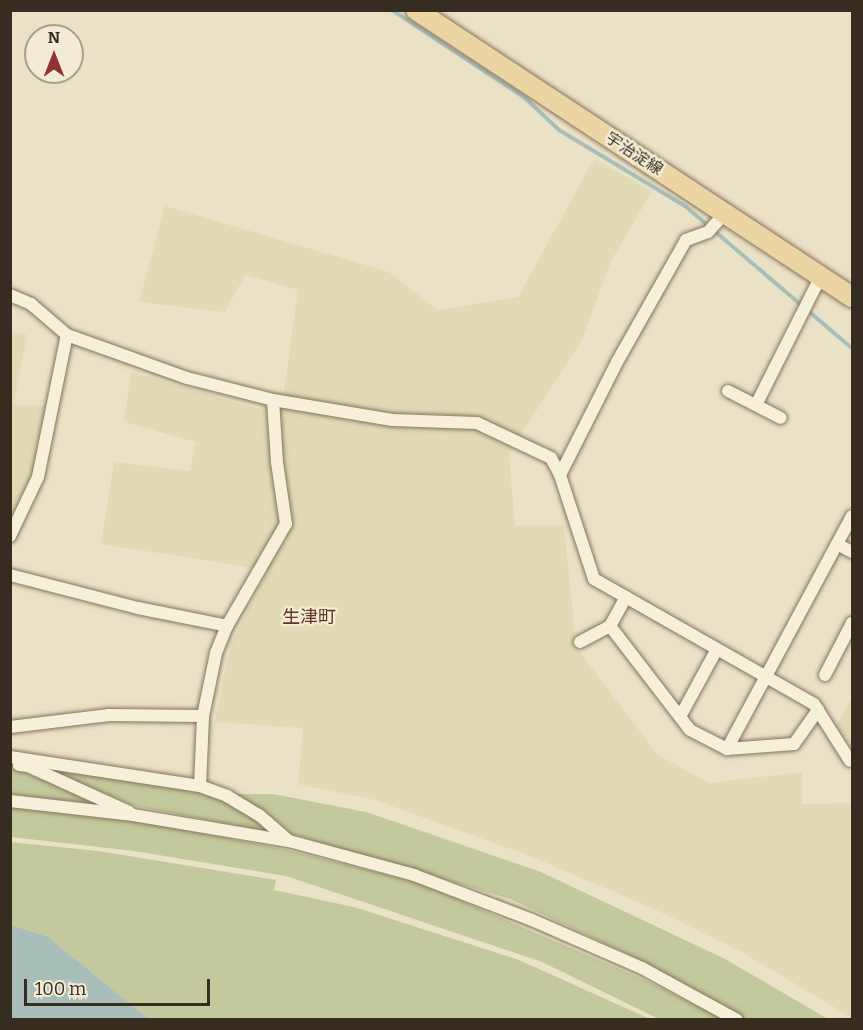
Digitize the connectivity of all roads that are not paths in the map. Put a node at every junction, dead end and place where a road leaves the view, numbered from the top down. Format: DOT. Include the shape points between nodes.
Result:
graph roads {
  1 [pos="416,10"];
  2 [pos="725,213"];
  3 [pos="821,276"];
  4 [pos="10,295"];
  5 [pos="852,297"];
  6 [pos="67,335"];
  7 [pos="728,391"];
  8 [pos="273,400"];
  9 [pos="756,405"];
  10 [pos="781,418"];
  11 [pos="560,474"];
  12 [pos="852,516"];
  13 [pos="10,536"];
  14 [pos="837,544"];
  15 [pos="852,552"];
  16 [pos="10,574"];
  17 [pos="626,597"];
  18 [pos="852,623"];
  19 [pos="227,626"];
  20 [pos="610,626"];
  21 [pos="580,642"];
  22 [pos="717,649"];
  23 [pos="825,675"];
  24 [pos="766,676"];
  25 [pos="818,710"];
  26 [pos="681,715"];
  27 [pos="203,716"];
  28 [pos="10,727"];
  29 [pos="727,749"];
  30 [pos="10,758"];
  31 [pos="850,761"];
  32 [pos="10,764"];
  33 [pos="200,786"];
  34 [pos="10,801"];
  35 [pos="132,815"];
  36 [pos="289,841"];
  37 [pos="737,1020"];
  1 -- 2 [label="main road, 宇治淀線"];
  2 -- 3 [label="main road, 宇治淀線"];
  2 -- 11 [label="street" via="708,232 686,240"];
  3 -- 5 [label="main road, 宇治淀線"];
  3 -- 9 [label="street"];
  4 -- 6 [label="street" via="31,304"];
  6 -- 8 [label="street" via="187,378"];
  6 -- 13 [label="street" via="38,477"];
  7 -- 9 [label="street"];
  8 -- 11 [label="street" via="392,420 477,423 551,458"];
  8 -- 19 [label="street" via="286,524"];
  9 -- 10 [label="street"];
  11 -- 17 [label="street" via="594,579"];
  12 -- 14 [label="street"];
  14 -- 15 [label="street"];
  14 -- 24 [label="street"];
  16 -- 19 [label="street" via="138,608"];
  17 -- 20 [label="street"];
  17 -- 22 [label="street"];
  18 -- 23 [label="street"];
  19 -- 27 [label="street" via="216,653"];
  20 -- 21 [label="street"];
  20 -- 26 [label="street"];
  22 -- 24 [label="street"];
  22 -- 26 [label="street"];
  24 -- 25 [label="street"];
  24 -- 29 [label="street"];
  25 -- 29 [label="street" via="794,744"];
  25 -- 31 [label="street"];
  26 -- 29 [label="street" via="690,730"];
  27 -- 28 [label="street" via="109,715"];
  27 -- 33 [label="street"];
  30 -- 33 [label="street"];
  32 -- 35 [label="street" via="28,766 123,807"];
  33 -- 36 [label="street" via="259,815"];
  34 -- 35 [label="street"];
  35 -- 36 [label="street"];
  36 -- 37 [label="street" via="414,875 532,920 642,968"];
}
